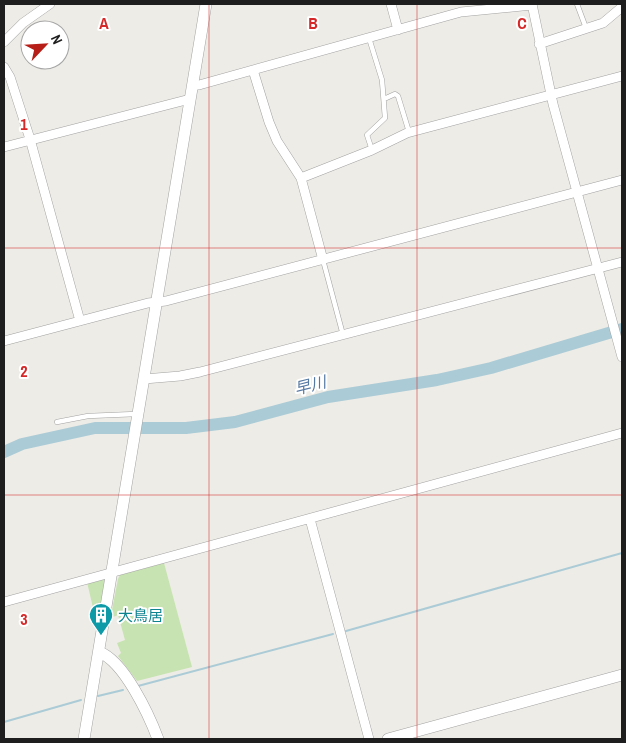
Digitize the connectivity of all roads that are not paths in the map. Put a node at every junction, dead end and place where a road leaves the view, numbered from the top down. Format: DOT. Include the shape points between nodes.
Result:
graph roads {
  1 [pos="50,4"];
  2 [pos="206,4"];
  3 [pos="392,4"];
  4 [pos="532,4"];
  5 [pos="578,4"];
  6 [pos="622,7"];
  7 [pos="586,28"];
  8 [pos="398,30"];
  9 [pos="369,38"];
  10 [pos="4,42"];
  11 [pos="539,44"];
  12 [pos="4,67"];
  13 [pos="253,70"];
  14 [pos="622,76"];
  15 [pos="193,85"];
  16 [pos="551,96"];
  17 [pos="190,99"];
  18 [pos="384,99"];
  19 [pos="409,132"];
  20 [pos="30,139"];
  21 [pos="4,147"];
  22 [pos="372,150"];
  23 [pos="301,178"];
  24 [pos="622,180"];
  25 [pos="578,192"];
  26 [pos="322,260"];
  27 [pos="622,262"];
  28 [pos="598,268"];
  29 [pos="157,302"];
  30 [pos="80,321"];
  31 [pos="342,335"];
  32 [pos="4,341"];
  33 [pos="622,357"];
  34 [pos="144,378"];
  35 [pos="138,415"];
  36 [pos="57,422"];
  37 [pos="622,433"];
  38 [pos="310,519"];
  39 [pos="112,572"];
  40 [pos="4,602"];
  41 [pos="99,652"];
  42 [pos="622,675"];
  43 [pos="84,739"];
  44 [pos="158,739"];
  45 [pos="369,739"];
  46 [pos="388,739"];
  1 -- 10 [label="street"];
  2 -- 15 [label="street"];
  3 -- 8 [label="street"];
  4 -- 8 [label="street" via="462,12"];
  4 -- 11 [label="street"];
  5 -- 7 [label="lane"];
  6 -- 7 [label="street" via="606,21"];
  7 -- 11 [label="street"];
  8 -- 9 [label="street"];
  9 -- 13 [label="street"];
  9 -- 18 [label="lane" via="382,80"];
  11 -- 16 [label="street"];
  12 -- 20 [label="street"];
  13 -- 15 [label="street"];
  13 -- 23 [label="street" via="277,141"];
  14 -- 16 [label="street"];
  15 -- 17 [label="street"];
  16 -- 19 [label="street"];
  16 -- 25 [label="street"];
  17 -- 20 [label="street"];
  17 -- 29 [label="street"];
  18 -- 19 [label="lane" via="395,94 398,96"];
  18 -- 22 [label="lane" via="385,118 367,135"];
  19 -- 22 [label="street"];
  20 -- 21 [label="street"];
  20 -- 30 [label="street"];
  22 -- 23 [label="street"];
  23 -- 26 [label="street"];
  24 -- 25 [label="street"];
  25 -- 26 [label="street"];
  25 -- 28 [label="street"];
  26 -- 29 [label="street"];
  26 -- 31 [label="lane"];
  27 -- 28 [label="street"];
  28 -- 31 [label="street"];
  28 -- 33 [label="street"];
  29 -- 30 [label="street"];
  29 -- 34 [label="street"];
  30 -- 32 [label="street"];
  31 -- 34 [label="street" via="190,374"];
  34 -- 35 [label="street"];
  35 -- 36 [label="lane" via="88,416"];
  35 -- 39 [label="street"];
  37 -- 38 [label="street"];
  38 -- 39 [label="street"];
  38 -- 45 [label="street"];
  39 -- 40 [label="street"];
  39 -- 41 [label="street"];
  41 -- 43 [label="street"];
  41 -- 44 [label="street" via="108,656 128,681"];
  42 -- 46 [label="street"];
}
